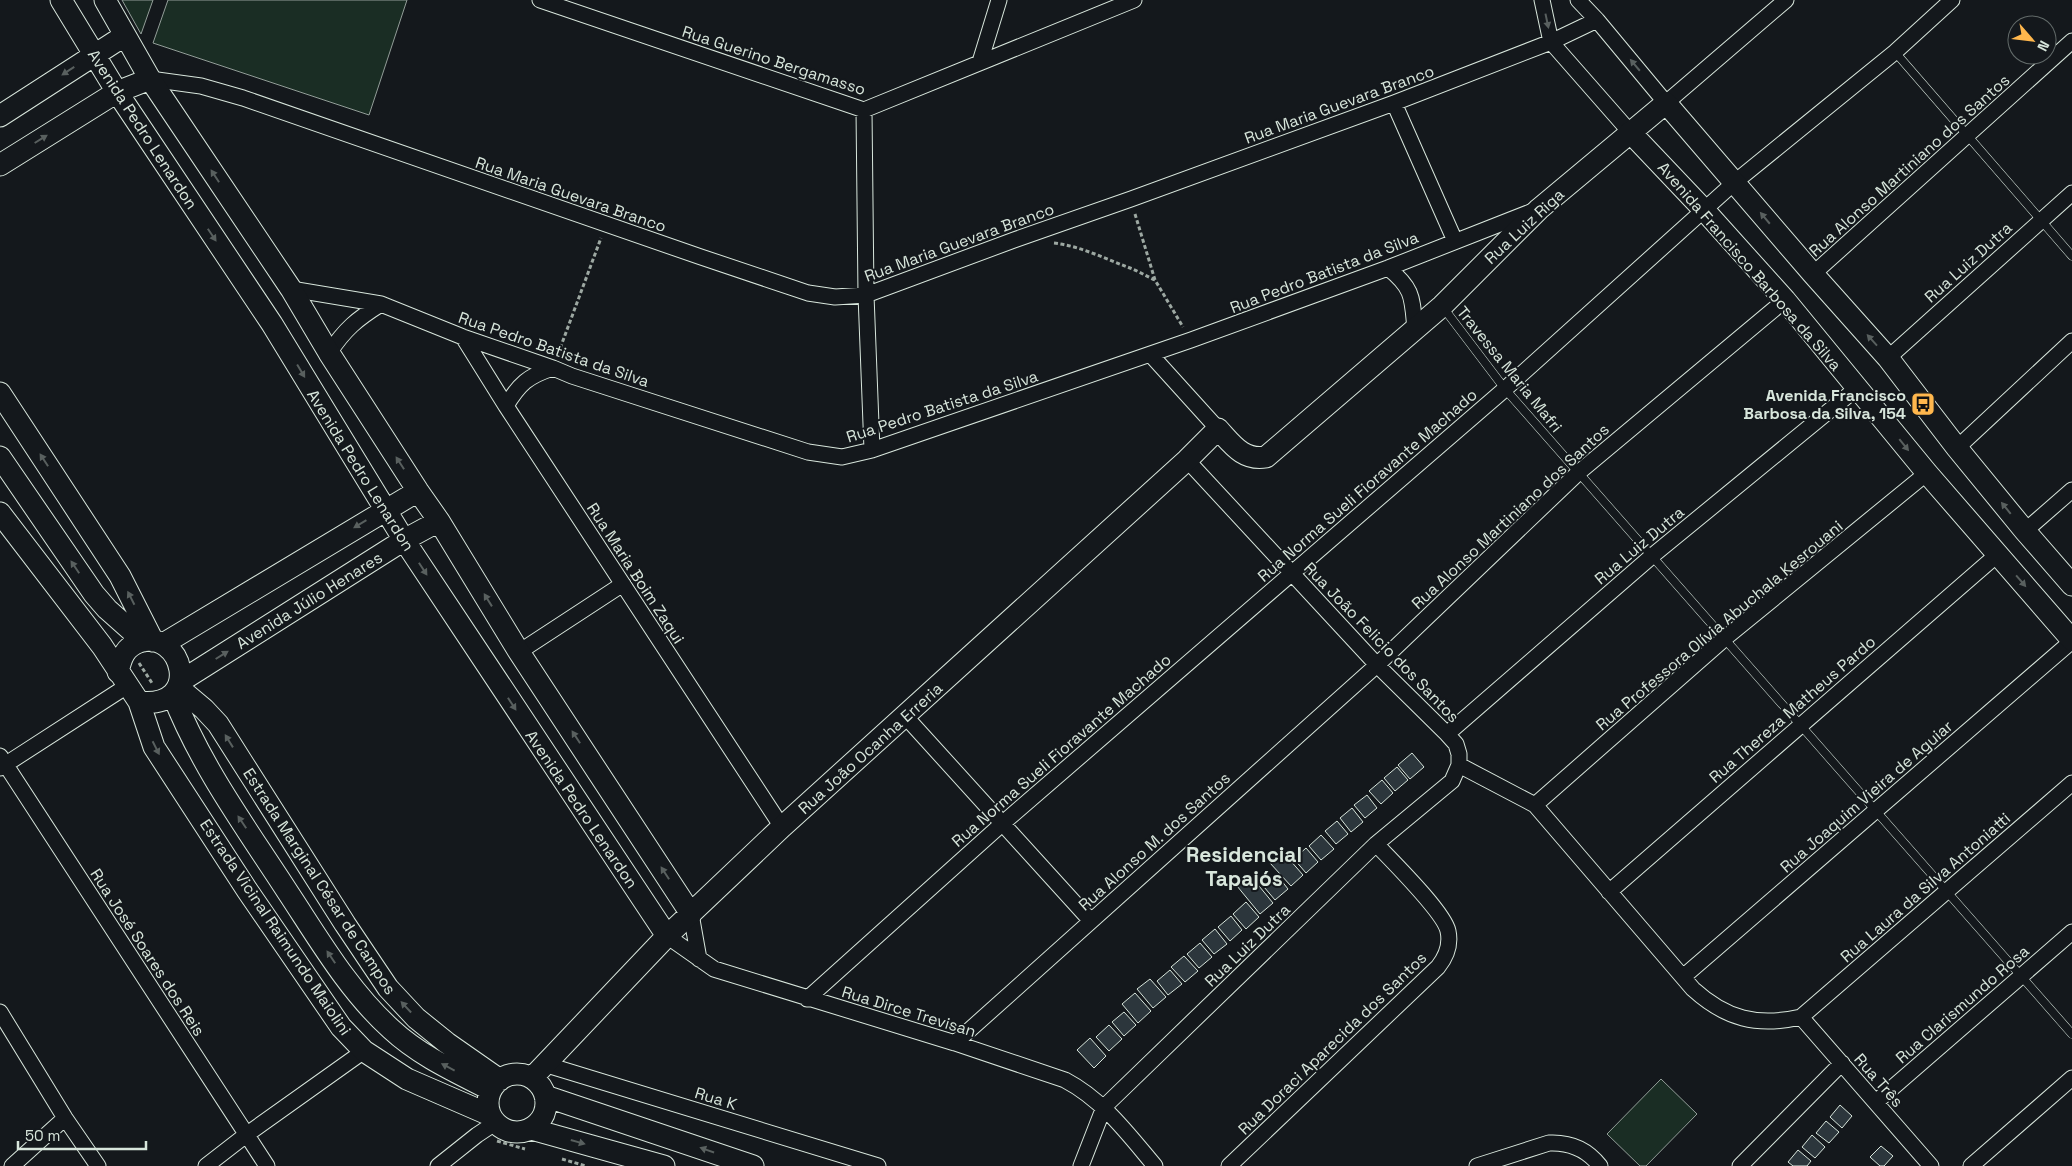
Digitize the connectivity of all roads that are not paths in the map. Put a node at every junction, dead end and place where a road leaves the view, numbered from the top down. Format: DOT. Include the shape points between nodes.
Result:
graph roads {
  1 [pos="61,0"];
  2 [pos="105,0"];
  3 [pos="999,0"];
  4 [pos="1134,0"];
  5 [pos="1542,0"];
  6 [pos="1578,0"];
  7 [pos="1786,0"];
  8 [pos="1952,0"];
  9 [pos="544,1"];
  10 [pos="1597,20"];
  11 [pos="124,36"];
  12 [pos="2072,41"];
  13 [pos="1551,42"];
  14 [pos="1896,52"];
  15 [pos="94,54"];
  16 [pos="980,62"];
  17 [pos="150,79"];
  18 [pos="117,92"];
  19 [pos="1394,103"];
  20 [pos="1666,103"];
  21 [pos="864,110"];
  22 [pos="0,116"];
  23 [pos="1630,132"];
  24 [pos="1968,136"];
  25 [pos="0,164"];
  26 [pos="1735,182"];
  27 [pos="2072,193"];
  28 [pos="1539,209"];
  29 [pos="1705,211"];
  30 [pos="2041,220"];
  31 [pos="1455,242"];
  32 [pos="2072,256"];
  33 [pos="1388,268"];
  34 [pos="1813,274"];
  35 [pos="292,289"];
  36 [pos="866,295"];
  37 [pos="1784,300"];
  38 [pos="381,304"];
  39 [pos="1442,306"];
  40 [pos="1414,330"];
  41 [pos="463,337"];
  42 [pos="2072,341"];
  43 [pos="329,353"];
  44 [pos="1151,355"];
  45 [pos="1888,358"];
  46 [pos="553,368"];
  47 [pos="1858,388"];
  48 [pos="1505,389"];
  49 [pos="0,393"];
  50 [pos="506,406"];
  51 [pos="1218,429"];
  52 [pos="1957,448"];
  53 [pos="872,450"];
  54 [pos="0,457"];
  55 [pos="1187,460"];
  56 [pos="1578,473"];
  57 [pos="1928,473"];
  58 [pos="418,490"];
  59 [pos="2072,490"];
  60 [pos="384,510"];
  61 [pos="0,513"];
  62 [pos="439,521"];
  63 [pos="2024,531"];
  64 [pos="404,540"];
  65 [pos="1998,554"];
  66 [pos="1652,556"];
  67 [pos="1292,573"];
  68 [pos="623,584"];
  69 [pos="2072,585"];
  70 [pos="1724,639"];
  71 [pos="2072,640"];
  72 [pos="153,642"];
  73 [pos="519,652"];
  74 [pos="1377,665"];
  75 [pos="123,679"];
  76 [pos="177,688"];
  77 [pos="139,702"];
  78 [pos="904,716"];
  79 [pos="1800,725"];
  80 [pos="1447,734"];
  81 [pos="2,763"];
  82 [pos="1459,765"];
  83 [pos="2072,783"];
  84 [pos="1535,806"];
  85 [pos="1875,810"];
  86 [pos="1003,823"];
  87 [pos="782,828"];
  88 [pos="1376,844"];
  89 [pos="1609,892"];
  90 [pos="1947,892"];
  91 [pos="691,914"];
  92 [pos="1091,921"];
  93 [pos="2072,932"];
  94 [pos="667,936"];
  95 [pos="699,959"];
  96 [pos="2021,976"];
  97 [pos="1683,978"];
  98 [pos="807,999"];
  99 [pos="0,1013"];
  100 [pos="1801,1017"];
  101 [pos="2072,1034"];
  102 [pos="955,1043"];
  103 [pos="364,1052"];
  104 [pos="1842,1063"];
  105 [pos="538,1071"];
  106 [pos="2072,1078"];
  107 [pos="495,1085"];
  108 [pos="545,1096"];
  109 [pos="1876,1102"];
  110 [pos="1104,1107"];
  111 [pos="65,1118"];
  112 [pos="493,1119"];
  113 [pos="531,1129"];
  114 [pos="246,1135"];
  115 [pos="12,1166"];
  116 [pos="98,1166"];
  117 [pos="206,1166"];
  118 [pos="267,1166"];
  119 [pos="438,1166"];
  120 [pos="664,1166"];
  121 [pos="754,1166"];
  122 [pos="878,1166"];
  123 [pos="1081,1166"];
  124 [pos="1155,1166"];
  125 [pos="1229,1166"];
  126 [pos="1477,1166"];
  127 [pos="1600,1166"];
  128 [pos="1740,1166"];
  129 [pos="1930,1166"];
  130 [pos="1971,1166"];
  1 -- 15 [label="street, Avenida Pedro Lenardon"];
  2 -- 11 [label="street, Avenida Pedro Lenardon"];
  3 -- 16 [label="street"];
  4 -- 16 [label="street, Rua Guerino Bergamasso"];
  5 -- 13 [label="street, Avenida Francisco Barbosa da Silva, one-way"];
  6 -- 10 [label="street"];
  7 -- 20 [label="street, Rua Luiz Riga"];
  8 -- 14 [label="street, Rua Norma Sueli Fioravante Machado"];
  9 -- 21 [label="street, Rua Guerino Bergamasso"];
  10 -- 13 [label="street, Rua Maria Guevara Branco"];
  20 -- 10 [label="street, one-way"];
  11 -- 15 [label="street"];
  11 -- 17 [label="street, Avenida Pedro Lenardon"];
  12 -- 24 [label="street, Rua Alonso Martiniano dos Santos"];
  13 -- 19 [label="street, Rua Maria Guevara Branco"];
  13 -- 23 [label="street, Avenida Francisco Barbosa da Silva"];
  14 -- 24 [label="lane"];
  14 -- 26 [label="street, Rua Norma Sueli Fioravante Machado"];
  15 -- 18 [label="street, Avenida Pedro Lenardon"];
  15 -- 22 [label="street, one-way"];
  16 -- 21 [label="street, Rua Guerino Bergamasso"];
  17 -- 18 [label="street"];
  35 -- 17 [label="street, Avenida Pedro Lenardon, one-way"];
  17 -- 36 [label="street, Rua Maria Guevara Branco" via="201,86 243,98 808,293 835,297"];
  25 -- 18 [label="street, one-way"];
  18 -- 60 [label="street, Avenida Pedro Lenardon, one-way" via="272,324"];
  19 -- 31 [label="street"];
  19 -- 36 [label="street, Rua Maria Guevara Branco"];
  20 -- 23 [label="street, Rua Luiz Riga"];
  20 -- 26 [label="street"];
  21 -- 36 [label="street"];
  23 -- 28 [label="street, Rua Luiz Riga"];
  23 -- 29 [label="street, Avenida Francisco Barbosa da Silva"];
  24 -- 30 [label="lane"];
  24 -- 34 [label="street, Rua Alonso Martiniano dos Santos"];
  26 -- 29 [label="street, Rua Norma Sueli Fioravante Machado"];
  34 -- 26 [label="street, one-way"];
  27 -- 30 [label="street, Rua Luiz Dutra"];
  28 -- 31 [label="street, Rua Pedro Batista da Silva"];
  28 -- 39 [label="street, Rua Luiz Riga"];
  29 -- 37 [label="street, Avenida Francisco Barbosa da Silva"];
  29 -- 48 [label="street, Rua Norma Sueli Fioravante Machado"];
  30 -- 32 [label="lane"];
  30 -- 45 [label="street, Rua Luiz Dutra"];
  31 -- 33 [label="street, Rua Pedro Batista da Silva"];
  33 -- 40 [label="street" via="1409,289"];
  33 -- 44 [label="street, Rua Pedro Batista da Silva"];
  45 -- 34 [label="street, one-way"];
  35 -- 38 [label="street, Rua Pedro Batista da Silva"];
  35 -- 43 [label="street, Avenida Pedro Lenardon"];
  36 -- 53 [label="street"];
  37 -- 47 [label="street, Avenida Francisco Barbosa da Silva"];
  37 -- 56 [label="street, Rua Alonso Martiniano dos Santos"];
  38 -- 41 [label="street, Rua Pedro Batista da Silva"];
  38 -- 43 [label="street" via="342,333"];
  39 -- 40 [label="street, Rua Luiz Riga"];
  39 -- 48 [label="lane, Travessa Maria Mafri"];
  40 -- 51 [label="street, Rua Luiz Riga" via="1266,457 1240,453"];
  41 -- 46 [label="street, Rua Pedro Batista da Silva"];
  41 -- 50 [label="street, Rua Maria Boim Zaqui"];
  42 -- 52 [label="street"];
  58 -- 43 [label="street, Avenida Pedro Lenardon, one-way"];
  44 -- 51 [label="street"];
  44 -- 53 [label="street, Rua Pedro Batista da Silva"];
  45 -- 52 [label="street"];
  46 -- 50 [label="street" via="534,374"];
  46 -- 53 [label="street, Rua Pedro Batista da Silva" via="808,452 842,457"];
  47 -- 57 [label="street, Avenida Francisco Barbosa da Silva, one-way"];
  47 -- 66 [label="street, Rua Luiz Dutra"];
  48 -- 56 [label="lane, Travessa Maria Mafri"];
  48 -- 67 [label="street, Rua Norma Sueli Fioravante Machado"];
  72 -- 49 [label="street, one-way" via="120,576"];
  50 -- 68 [label="street, Rua Maria Boim Zaqui"];
  51 -- 55 [label="street, Rua João Ocanha Erreria"];
  63 -- 52 [label="street, one-way"];
  72 -- 54 [label="street, one-way" via="107,610"];
  55 -- 67 [label="street, Rua João Felicio dos Santos"];
  55 -- 78 [label="street, Rua João Ocanha Erreria"];
  56 -- 66 [label="lane, Travessa Maria Mafri"];
  56 -- 74 [label="street, Rua Alonso Martiniano dos Santos"];
  57 -- 65 [label="street, Avenida Francisco Barbosa da Silva"];
  57 -- 70 [label="street, Rua Professora Olívia Abuchala Kesrouani"];
  58 -- 60 [label="street"];
  58 -- 62 [label="street, Avenida Pedro Lenardon"];
  59 -- 63 [label="street"];
  60 -- 64 [label="street, Avenida Pedro Lenardon"];
  60 -- 72 [label="street, one-way"];
  61 -- 75 [label="street" via="102,646"];
  62 -- 64 [label="street, Avenida Júlio Henares"];
  73 -- 62 [label="street, Avenida Pedro Lenardon, one-way"];
  63 -- 69 [label="street"];
  76 -- 64 [label="street, Avenida Júlio Henares, one-way"];
  64 -- 94 [label="street, Avenida Pedro Lenardon, one-way"];
  65 -- 71 [label="street, Avenida Francisco Barbosa da Silva, one-way"];
  65 -- 79 [label="street, Rua Thereza Matheus Pardo"];
  66 -- 70 [label="lane, Travessa Maria Mafri"];
  66 -- 80 [label="street, Rua Luiz Dutra"];
  67 -- 74 [label="street, Rua João Felicio dos Santos"];
  67 -- 86 [label="street, Rua Norma Sueli Fioravante Machado"];
  68 -- 73 [label="street"];
  68 -- 87 [label="street, Rua Maria Boim Zaqui"];
  70 -- 79 [label="lane, Travessa Maria Mafri"];
  70 -- 84 [label="street, Rua Professora Olívia Abuchala Kesrouani"];
  71 -- 85 [label="street, Rua Joaquim Vieira de Aguiar"];
  72 -- 75 [label="street" via="128,648 122,658"];
  72 -- 76 [label="street" via="171,651 177,659"];
  91 -- 73 [label="street, Avenida Pedro Lenardon, one-way"];
  74 -- 80 [label="street, Rua João Felicio dos Santos"];
  74 -- 92 [label="street, Rua Alonso M. dos Santos"];
  75 -- 77 [label="street"];
  75 -- 81 [label="street"];
  76 -- 77 [label="street" via="153,704"];
  107 -- 76 [label="street, Estrada Marginal César de Campos, one-way" via="388,988 218,724"];
  107 -- 76 [label="street, Estrada Vicinal Raimundo Maiolini, one-way" via="417,1051 365,1003 338,968 218,786 186,727"];
  77 -- 103 [label="street, Estrada Vicinal Raimundo Maiolini, one-way" via="154,747 341,1027"];
  78 -- 86 [label="street"];
  78 -- 87 [label="street, Rua João Ocanha Erreria"];
  79 -- 85 [label="lane, Travessa Maria Mafri"];
  79 -- 89 [label="street, Rua Thereza Matheus Pardo"];
  80 -- 82 [label="street, Rua João Felicio dos Santos" via="1456,744"];
  81 -- 114 [label="street, Rua José Soares dos Reis"];
  82 -- 84 [label="street"];
  82 -- 88 [label="street, Rua Luiz Dutra" via="1452,781"];
  83 -- 90 [label="street, Rua Laura da Silva Antoniatti"];
  84 -- 89 [label="street"];
  85 -- 90 [label="lane, Travessa Maria Mafri"];
  85 -- 97 [label="street, Rua Joaquim Vieira de Aguiar"];
  86 -- 92 [label="street"];
  86 -- 98 [label="street, Rua Norma Sueli Fioravante Machado"];
  87 -- 91 [label="street, Rua João Ocanha Erreria"];
  88 -- 110 [label="street, Rua Luiz Dutra"];
  88 -- 125 [label="street, Rua Doraci Aparecida dos Santos" via="1441,915 1449,939 1445,957 1438,968"];
  89 -- 97 [label="street"];
  90 -- 96 [label="lane, Travessa Maria Mafri"];
  90 -- 100 [label="street, Rua Laura da Silva Antoniatti"];
  91 -- 94 [label="street, Rua João Ocanha Erreria"];
  91 -- 95 [label="street"];
  92 -- 102 [label="street, Rua Alonso M. dos Santos"];
  93 -- 96 [label="street, Rua Clarismundo Rosa"];
  94 -- 95 [label="street, Rua Dirce Trevisan"];
  94 -- 105 [label="street, Rua João Ocanha Erreria"];
  95 -- 98 [label="street, Rua Dirce Trevisan" via="714,969"];
  96 -- 101 [label="lane, Travessa Maria Mafri"];
  96 -- 109 [label="street, Rua Clarismundo Rosa"];
  97 -- 100 [label="street" via="1706,1000 1735,1016 1768,1022"];
  98 -- 102 [label="street, Rua Dirce Trevisan"];
  99 -- 111 [label="street"];
  100 -- 104 [label="street, Rua Três"];
  102 -- 110 [label="street, Rua Dirce Trevisan" via="1065,1080"];
  103 -- 112 [label="street, Estrada Vicinal Raimundo Maiolini" via="407,1079"];
  103 -- 114 [label="street"];
  104 -- 109 [label="street, Rua Três"];
  104 -- 128 [label="street"];
  105 -- 107 [label="street" via="510,1075"];
  105 -- 108 [label="street"];
  105 -- 122 [label="street, Rua K"];
  106 -- 130 [label="street"];
  107 -- 112 [label="street" via="488,1099"];
  108 -- 113 [label="street" via="546,1109"];
  121 -- 108 [label="street, one-way"];
  109 -- 129 [label="street, Rua Três"];
  110 -- 123 [label="street, Rua Luiz Dutra"];
  110 -- 124 [label="street, Rua Dirce Trevisan"];
  111 -- 115 [label="street"];
  111 -- 116 [label="street"];
  112 -- 113 [label="street" via="506,1130"];
  112 -- 119 [label="street"];
  113 -- 120 [label="street, one-way"];
  114 -- 117 [label="street"];
  114 -- 118 [label="street, Rua José Soares dos Reis"];
  126 -- 127 [label="street" via="1549,1143 1568,1144 1585,1151"];
}
